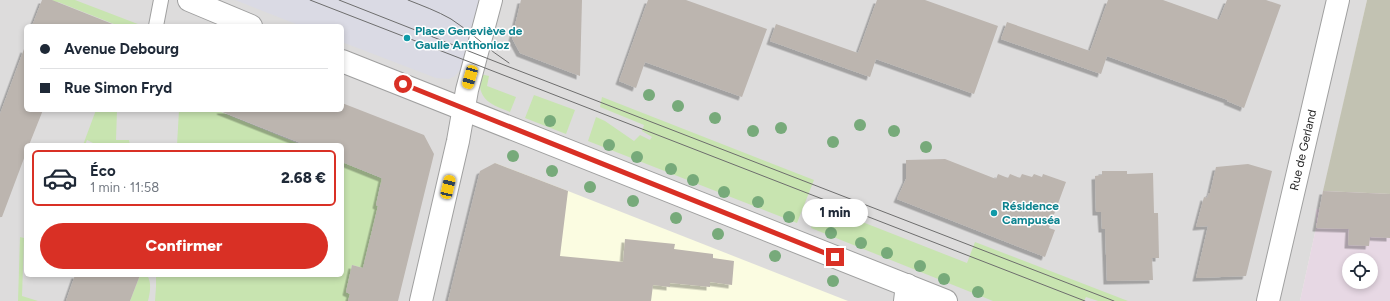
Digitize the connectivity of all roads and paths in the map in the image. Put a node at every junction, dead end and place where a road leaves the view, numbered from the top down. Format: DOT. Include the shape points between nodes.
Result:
graph roads {
  1 [pos="161,0"];
  2 [pos="189,0"];
  3 [pos="491,0"];
  4 [pos="1338,0"];
  5 [pos="156,24"];
  6 [pos="246,24"];
  7 [pos="344,62"];
  8 [pos="463,109"];
  9 [pos="906,293"];
  10 [pos="421,301"];
  11 [pos="946,301"];
  12 [pos="1268,301"];
  1 -- 5 [label="lane"];
  2 -- 6 [label="street"];
  3 -- 8 [label="street"];
  4 -- 12 [label="street, Rue de Gerland"];
  7 -- 8 [label="street"];
  8 -- 9 [label="street"];
  8 -- 10 [label="street"];
  9 -- 11 [label="street"];
}
